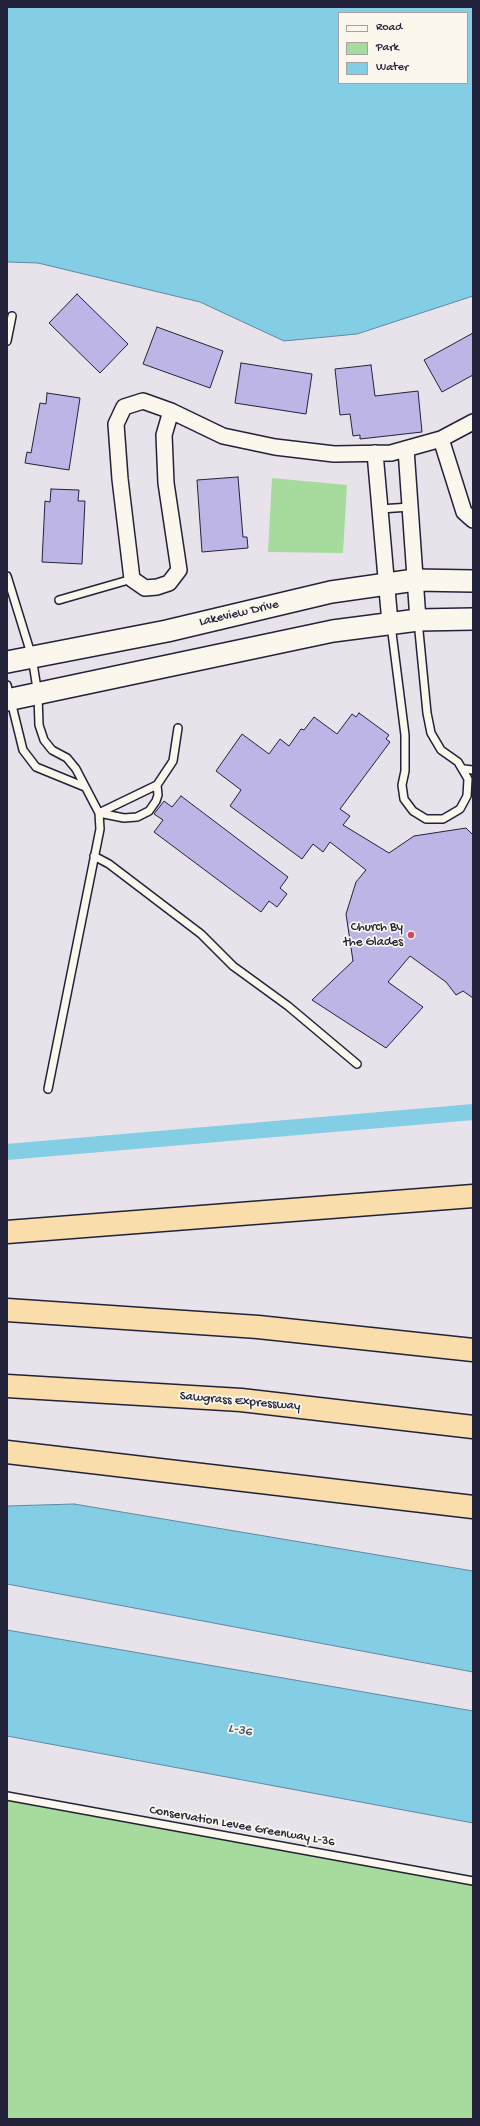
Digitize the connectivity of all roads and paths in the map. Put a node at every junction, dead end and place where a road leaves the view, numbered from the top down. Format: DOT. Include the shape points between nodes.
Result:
graph roads {
  1 [pos="12,316"];
  2 [pos="7,341"];
  3 [pos="171,411"];
  4 [pos="473,422"];
  5 [pos="441,439"];
  6 [pos="406,449"];
  7 [pos="375,453"];
  8 [pos="410,506"];
  9 [pos="380,509"];
  10 [pos="473,520"];
  11 [pos="7,576"];
  12 [pos="132,580"];
  13 [pos="415,580"];
  14 [pos="473,581"];
  15 [pos="388,584"];
  16 [pos="9,587"];
  17 [pos="59,600"];
  18 [pos="473,619"];
  19 [pos="418,620"];
  20 [pos="390,623"];
  21 [pos="32,657"];
  22 [pos="7,662"];
  23 [pos="8,695"];
  24 [pos="38,695"];
  25 [pos="178,728"];
  26 [pos="464,769"];
  27 [pos="473,770"];
  28 [pos="157,785"];
  29 [pos="85,787"];
  30 [pos="99,813"];
  31 [pos="94,856"];
  32 [pos="357,1064"];
  33 [pos="48,1089"];
  34 [pos="473,1196"];
  35 [pos="7,1232"];
  36 [pos="7,1310"];
  37 [pos="473,1350"];
  38 [pos="7,1386"];
  39 [pos="473,1427"];
  40 [pos="7,1452"];
  41 [pos="473,1507"];
  42 [pos="7,1796"];
  43 [pos="473,1881"];
  1 -- 2 [label="lane"];
  3 -- 7 [label="street" via="223,436 275,447 334,454"];
  3 -- 12 [label="street" via="164,435 166,482 179,570 169,583 157,588 145,588"];
  3 -- 12 [label="street" via="143,401 124,407 116,424"];
  4 -- 5 [label="street"];
  5 -- 6 [label="street"];
  5 -- 10 [label="street" via="464,512"];
  6 -- 7 [label="street"];
  6 -- 8 [label="street"];
  7 -- 9 [label="street"];
  8 -- 9 [label="lane"];
  8 -- 13 [label="street"];
  9 -- 15 [label="street"];
  11 -- 16 [label="lane"];
  12 -- 17 [label="lane"];
  13 -- 14 [label="street, Lakeview Drive"];
  13 -- 15 [label="street, Lakeview Drive"];
  13 -- 19 [label="street"];
  15 -- 20 [label="street"];
  15 -- 21 [label="street, Lakeview Drive" via="331,592 167,631"];
  16 -- 21 [label="lane"];
  18 -- 19 [label="street"];
  19 -- 20 [label="street"];
  19 -- 26 [label="lane" via="431,733 441,750"];
  20 -- 24 [label="street" via="333,631"];
  20 -- 26 [label="lane" via="405,735 406,758 402,785 404,799 412,811 426,819 443,819 460,809 467,796 468,779"];
  21 -- 22 [label="street, Lakeview Drive"];
  21 -- 24 [label="lane"];
  23 -- 24 [label="street"];
  23 -- 29 [label="lane" via="23,750 36,767"];
  24 -- 29 [label="lane" via="39,725 44,740 52,750 67,758"];
  25 -- 28 [label="lane" via="173,761"];
  26 -- 27 [label="lane"];
  28 -- 30 [label="lane"];
  28 -- 30 [label="lane" via="156,801 148,811 137,817 124,818"];
  29 -- 30 [label="lane"];
  30 -- 31 [label="lane" via="100,829"];
  31 -- 32 [label="lane" via="109,864 201,934 232,966 288,1006"];
  31 -- 33 [label="lane"];
  34 -- 35 [label="highway"];
  36 -- 37 [label="highway" via="258,1327"];
  38 -- 39 [label="highway, Sawgrass Expressway" via="241,1400"];
  40 -- 41 [label="highway"];
  42 -- 43 [label="lane, Conservation Levee Greenway L-36"];
}
